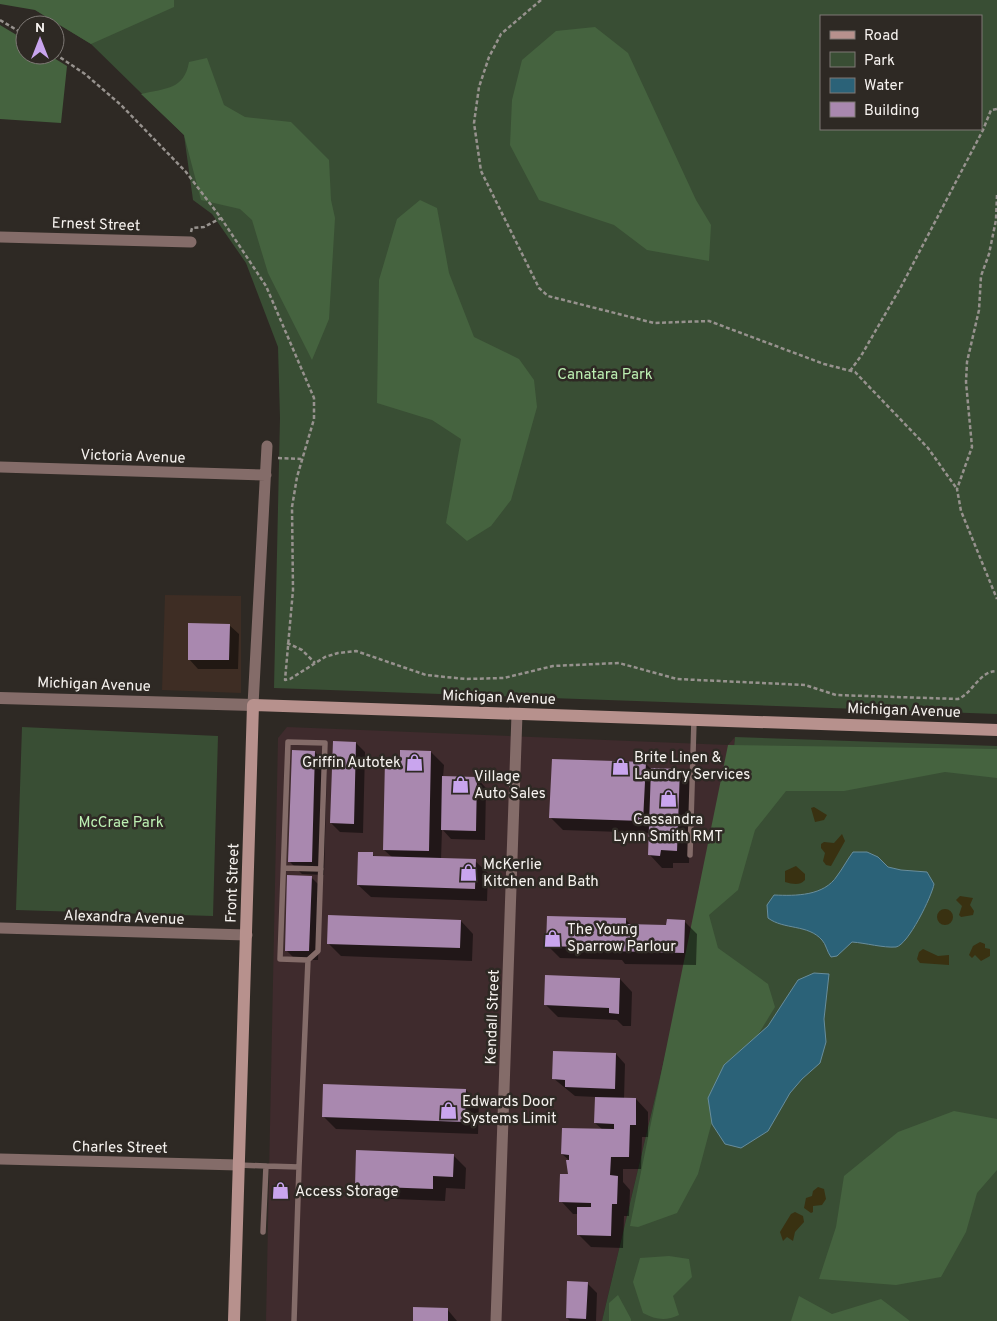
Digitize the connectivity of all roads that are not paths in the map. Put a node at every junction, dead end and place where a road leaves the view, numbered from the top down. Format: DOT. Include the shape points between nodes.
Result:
graph roads {
  1 [pos="0,237"];
  2 [pos="191,242"];
  3 [pos="267,446"];
  4 [pos="0,467"];
  5 [pos="266,475"];
  6 [pos="0,698"];
  7 [pos="253,706"];
  8 [pos="517,714"];
  9 [pos="694,720"];
  10 [pos="997,730"];
  11 [pos="690,855"];
  12 [pos="284,868"];
  13 [pos="321,869"];
  14 [pos="0,928"];
  15 [pos="247,935"];
  16 [pos="308,960"];
  17 [pos="0,1159"];
  18 [pos="239,1164"];
  19 [pos="266,1166"];
  20 [pos="299,1167"];
  21 [pos="263,1232"];
  22 [pos="234,1321"];
  23 [pos="294,1321"];
  24 [pos="496,1321"];
  1 -- 2 [label="street, Ernest Street"];
  3 -- 5 [label="street, Front Street"];
  4 -- 5 [label="street, Victoria Avenue"];
  5 -- 7 [label="street, Front Street"];
  6 -- 7 [label="street, Michigan Avenue"];
  7 -- 8 [label="main road, Michigan Avenue"];
  7 -- 15 [label="main road, Front Street"];
  8 -- 9 [label="main road, Michigan Avenue"];
  8 -- 24 [label="street, Kendall Street"];
  9 -- 10 [label="main road, Michigan Avenue"];
  9 -- 11 [label="lane"];
  12 -- 13 [label="lane"];
  12 -- 13 [label="lane" via="288,742 325,743"];
  12 -- 16 [label="lane" via="280,959"];
  13 -- 16 [label="lane" via="318,951"];
  14 -- 15 [label="street, Alexandra Avenue"];
  15 -- 18 [label="main road, Front Street"];
  16 -- 20 [label="lane"];
  17 -- 18 [label="street, Charles Street"];
  18 -- 19 [label="lane"];
  18 -- 22 [label="main road, Front Street"];
  19 -- 20 [label="lane"];
  19 -- 21 [label="lane"];
  20 -- 23 [label="lane"];
}
